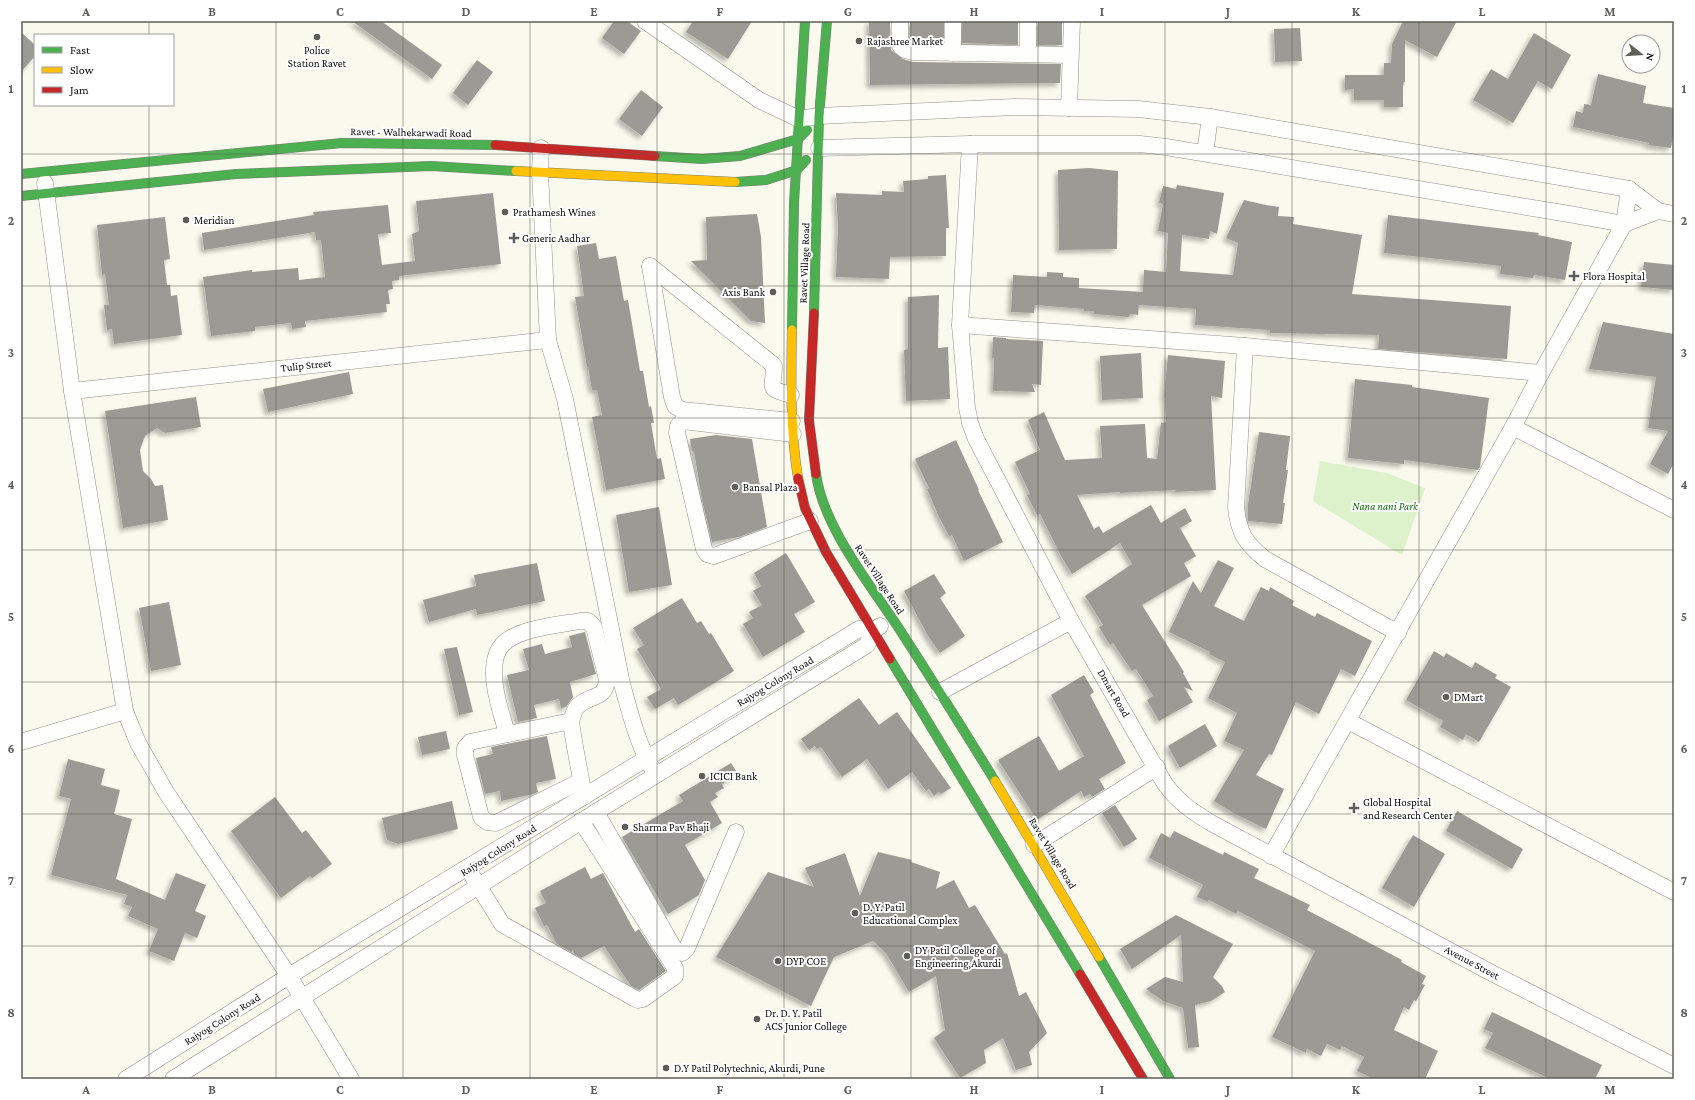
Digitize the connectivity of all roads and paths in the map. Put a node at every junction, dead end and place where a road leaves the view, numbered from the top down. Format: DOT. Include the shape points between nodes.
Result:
graph roads {
  1 [pos="645,21"];
  2 [pos="805,21"];
  3 [pos="827,21"];
  4 [pos="900,21"];
  5 [pos="953,21"];
  6 [pos="1028,21"];
  7 [pos="1072,21"];
  8 [pos="953,53"];
  9 [pos="1028,54"];
  10 [pos="1070,54"];
  11 [pos="1069,108"];
  12 [pos="820,116"];
  13 [pos="1210,117"];
  14 [pos="799,119"];
  15 [pos="798,139"];
  16 [pos="970,144"];
  17 [pos="541,148"];
  18 [pos="819,148"];
  19 [pos="1205,153"];
  20 [pos="797,170"];
  21 [pos="44,171"];
  22 [pos="540,172"];
  23 [pos="21,174"];
  24 [pos="1629,189"];
  25 [pos="45,193"];
  26 [pos="21,196"];
  27 [pos="1658,211"];
  28 [pos="1674,214"];
  29 [pos="1624,224"];
  30 [pos="960,324"];
  31 [pos="548,340"];
  32 [pos="1245,346"];
  33 [pos="1541,373"];
  34 [pos="72,391"];
  35 [pos="791,395"];
  36 [pos="792,428"];
  37 [pos="1513,428"];
  38 [pos="1674,510"];
  39 [pos="810,521"];
  40 [pos="892,620"];
  41 [pos="1071,621"];
  42 [pos="873,631"];
  43 [pos="1398,633"];
  44 [pos="940,692"];
  45 [pos="125,711"];
  46 [pos="571,721"];
  47 [pos="1348,721"];
  48 [pos="507,734"];
  49 [pos="21,742"];
  50 [pos="646,759"];
  51 [pos="1157,768"];
  52 [pos="656,775"];
  53 [pos="583,789"];
  54 [pos="596,812"];
  55 [pos="581,822"];
  56 [pos="736,832"];
  57 [pos="1034,845"];
  58 [pos="1271,856"];
  59 [pos="468,868"];
  60 [pos="479,886"];
  61 [pos="1674,892"];
  62 [pos="289,976"];
  63 [pos="302,997"];
  64 [pos="1674,1066"];
  65 [pos="126,1079"];
  66 [pos="173,1079"];
  67 [pos="352,1079"];
  68 [pos="1143,1079"];
  69 [pos="1170,1079"];
  1 -- 14 [label="street" via="759,100"];
  2 -- 14 [label="main road, Ravet Village Road"];
  3 -- 12 [label="main road, Ravet Village Road"];
  4 -- 8 [label="street" via="900,46 905,50"];
  5 -- 8 [label="street"];
  6 -- 9 [label="street"];
  7 -- 10 [label="street"];
  8 -- 9 [label="street"];
  9 -- 10 [label="street"];
  10 -- 11 [label="street"];
  11 -- 12 [label="street" via="1014,107"];
  11 -- 13 [label="street" via="1138,109"];
  12 -- 14 [label="street"];
  12 -- 15 [label="main road"];
  12 -- 18 [label="main road, Ravet Village Road"];
  13 -- 19 [label="street"];
  13 -- 24 [label="street"];
  14 -- 15 [label="main road, Ravet Village Road"];
  15 -- 17 [label="main road, Ravet - Walhekarwadi Road" via="740,156 702,159"];
  15 -- 20 [label="main road, Ravet Village Road"];
  16 -- 18 [label="street"];
  16 -- 19 [label="street" via="1140,144"];
  16 -- 30 [label="street, Dmart Road"];
  17 -- 21 [label="main road, Ravet - Walhekarwadi Road" via="443,143 342,143"];
  17 -- 22 [label="street"];
  18 -- 20 [label="main road"];
  18 -- 40 [label="main road, Ravet Village Road" via="809,420 818,490 845,546"];
  19 -- 29 [label="street"];
  20 -- 22 [label="main road" via="766,180 746,182"];
  20 -- 35 [label="main road, Ravet Village Road" via="794,203"];
  21 -- 23 [label="main road, Ravet - Walhekarwadi Road"];
  21 -- 25 [label="street"];
  22 -- 25 [label="main road" via="431,166 236,174"];
  22 -- 31 [label="street"];
  24 -- 27 [label="street"];
  24 -- 29 [label="street"];
  25 -- 26 [label="main road"];
  25 -- 34 [label="street"];
  27 -- 28 [label="street"];
  27 -- 29 [label="street"];
  29 -- 33 [label="street"];
  30 -- 32 [label="street"];
  30 -- 41 [label="street, Dmart Road" via="967,407 976,439"];
  31 -- 34 [label="street, Tulip Street"];
  31 -- 50 [label="street" via="565,399 622,684"];
  32 -- 33 [label="street"];
  32 -- 43 [label="street" via="1236,508 1244,540 1265,559"];
  33 -- 37 [label="street"];
  34 -- 45 [label="street"];
  35 -- 36 [label="main road, Ravet Village Road"];
  35 -- 36 [label="street" via="772,388 772,363 650,266 675,406 682,410"];
  36 -- 39 [label="main road, Ravet Village Road" via="799,485"];
  36 -- 39 [label="street" via="683,421 678,426 677,433 707,554 714,556"];
  37 -- 38 [label="street"];
  37 -- 43 [label="street"];
  39 -- 42 [label="main road, Ravet Village Road"];
  40 -- 42 [label="street, Rajyog Colony Road"];
  40 -- 44 [label="main road, Ravet Village Road"];
  41 -- 44 [label="street"];
  41 -- 51 [label="street, Dmart Road"];
  42 -- 50 [label="street, Rajyog Colony Road" via="859,629"];
  42 -- 52 [label="street, Rajyog Colony Road" via="867,645"];
  42 -- 68 [label="main road, Ravet Village Road"];
  43 -- 47 [label="street"];
  44 -- 57 [label="main road, Ravet Village Road"];
  45 -- 49 [label="street"];
  45 -- 62 [label="street" via="138,743 166,792"];
  46 -- 48 [label="street"];
  46 -- 48 [label="street" via="578,706 602,694 606,688 607,680 594,627 588,621 524,632 502,646 494,670 495,686"];
  46 -- 53 [label="street"];
  47 -- 58 [label="street"];
  47 -- 61 [label="street"];
  48 -- 53 [label="street" via="470,742 465,748 481,817 487,822 496,823"];
  50 -- 52 [label="street"];
  50 -- 53 [label="street, Rajyog Colony Road"];
  51 -- 57 [label="street"];
  51 -- 58 [label="street, Dmart Road" via="1169,789 1187,808"];
  52 -- 54 [label="street, Rajyog Colony Road"];
  53 -- 59 [label="street, Rajyog Colony Road"];
  54 -- 55 [label="street, Rajyog Colony Road"];
  54 -- 56 [label="street" via="675,950 682,953 687,948"];
  55 -- 60 [label="street, Rajyog Colony Road"];
  55 -- 60 [label="street" via="675,968 675,976 643,999 634,998 502,924"];
  57 -- 69 [label="main road, Ravet Village Road"];
  58 -- 64 [label="street, Avenue Street"];
  59 -- 60 [label="street"];
  59 -- 62 [label="street, Rajyog Colony Road"];
  60 -- 63 [label="street, Rajyog Colony Road"];
  62 -- 63 [label="street"];
  62 -- 65 [label="street, Rajyog Colony Road"];
  63 -- 66 [label="street, Rajyog Colony Road"];
  63 -- 67 [label="street"];
}
